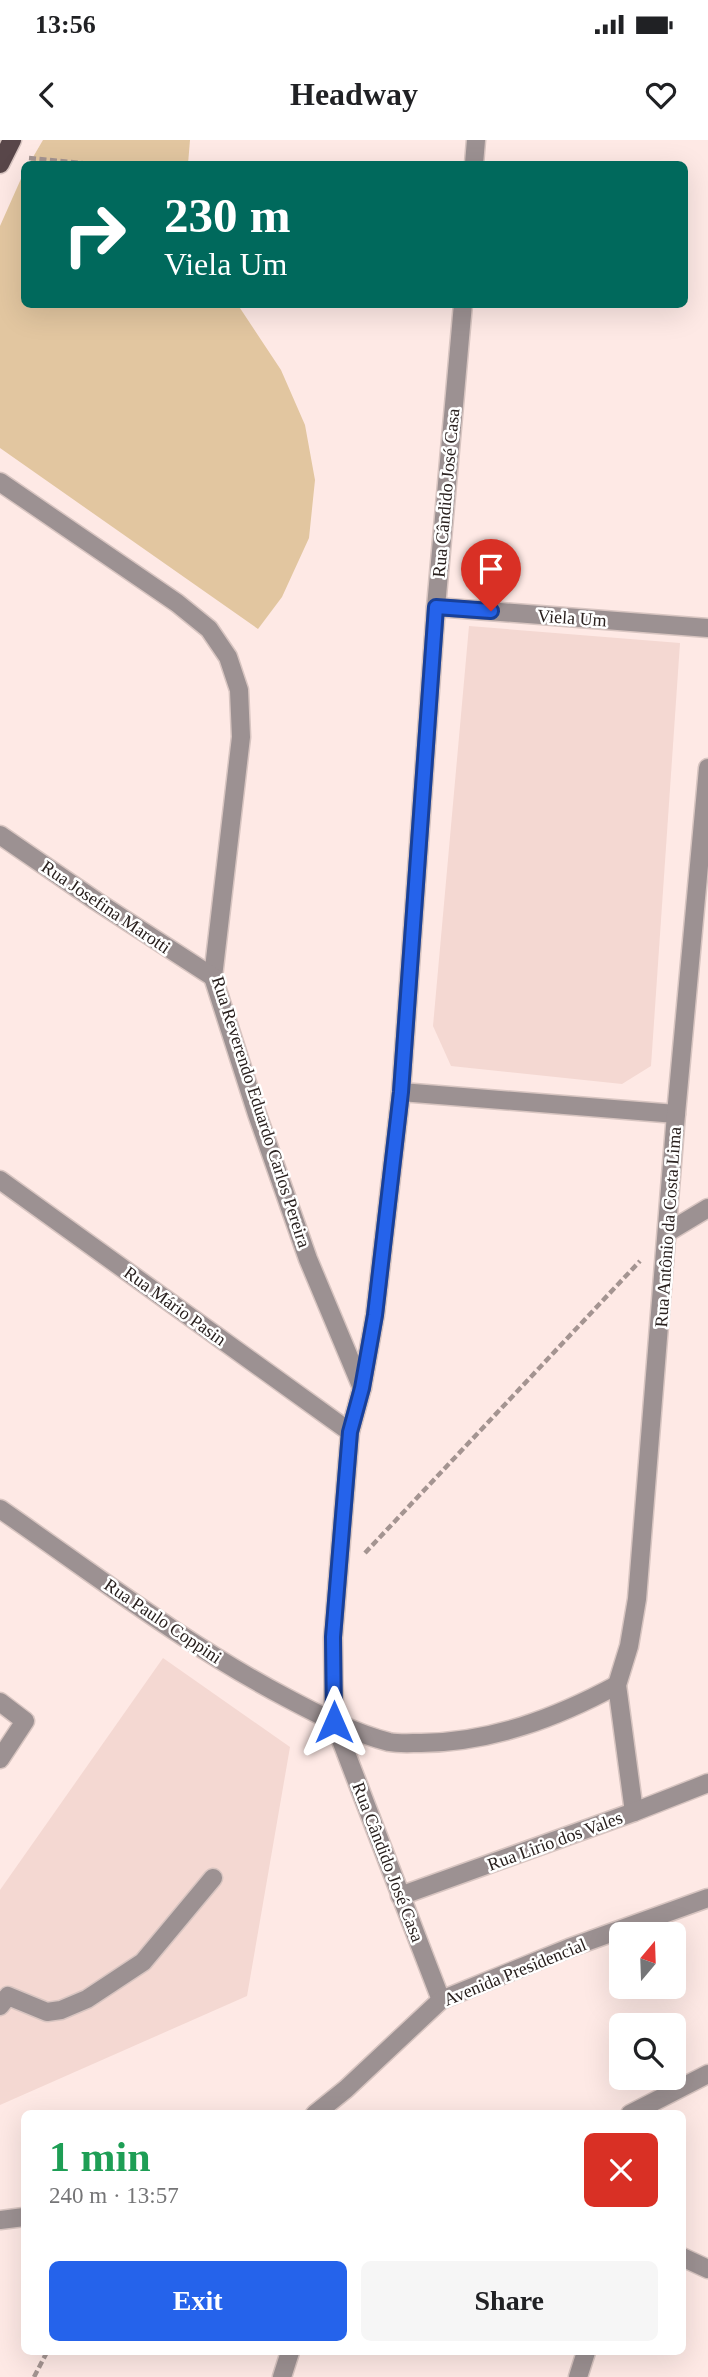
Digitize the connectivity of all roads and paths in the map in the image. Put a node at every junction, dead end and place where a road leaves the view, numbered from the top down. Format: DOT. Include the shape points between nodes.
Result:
graph roads {
  1 [pos="477,140"];
  2 [pos="5,153"];
  3 [pos="68,161"];
  4 [pos="474,161"];
  5 [pos="463,308"];
  6 [pos="0,482"];
  7 [pos="436,607"];
  8 [pos="708,628"];
  9 [pos="708,768"];
  10 [pos="0,835"];
  11 [pos="214,977"];
  12 [pos="401,1092"];
  13 [pos="677,1114"];
  14 [pos="0,1180"];
  15 [pos="708,1208"];
  16 [pos="668,1232"];
  17 [pos="362,1388"];
  18 [pos="350,1432"];
  19 [pos="0,1508"];
  20 [pos="337,1581"];
  21 [pos="617,1685"];
  22 [pos="0,1702"];
  23 [pos="334,1722"];
  24 [pos="0,1759"];
  25 [pos="708,1783"];
  26 [pos="634,1812"];
  27 [pos="213,1878"];
  28 [pos="400,1896"];
  29 [pos="708,1898"];
  30 [pos="440,2000"];
  31 [pos="0,2006"];
  32 [pos="708,2074"];
  33 [pos="320,2110"];
  34 [pos="638,2110"];
  35 [pos="21,2217"];
  36 [pos="0,2220"];
  37 [pos="686,2259"];
  38 [pos="708,2269"];
  39 [pos="45,2355"];
  40 [pos="289,2355"];
  41 [pos="585,2355"];
  42 [pos="34,2377"];
  43 [pos="282,2377"];
  44 [pos="578,2377"];
  1 -- 4 [label="street"];
  2 -- 3 [label="path"];
  5 -- 7 [label="street, Rua Cândido José Casa"];
  6 -- 11 [label="street, Rua Reverendo Eduardo Carlos Pereira" via="177,603 209,629 228,657 239,690 241,737"];
  7 -- 8 [label="street, Viela Um"];
  7 -- 12 [label="street, Rua Cândido José Casa"];
  9 -- 13 [label="street, Rua Antônio da Costa Lima"];
  10 -- 11 [label="street, Rua Josefina Marotti"];
  11 -- 17 [label="street, Rua Reverendo Eduardo Carlos Pereira" via="308,1259"];
  12 -- 13 [label="street"];
  12 -- 17 [label="street, Rua Cândido José Casa"];
  13 -- 16 [label="street, Rua Antônio da Costa Lima"];
  14 -- 18 [label="street, Rua Mário Pasin"];
  15 -- 16 [label="street"];
  16 -- 20 [label="path"];
  16 -- 21 [label="street, Rua Antônio da Costa Lima" via="636,1599"];
  17 -- 18 [label="street, Rua Cândido José Casa"];
  18 -- 20 [label="street, Rua Cândido José Casa"];
  19 -- 23 [label="street, Rua Paulo Coppini" via="200,1648"];
  20 -- 23 [label="street, Rua Cândido José Casa"];
  21 -- 23 [label="street, Rua Paulo Coppini" via="538,1723 484,1737 391,1743"];
  21 -- 26 [label="street"];
  22 -- 24 [label="street" via="25,1721"];
  23 -- 28 [label="street, Rua Cândido José Casa"];
  25 -- 26 [label="street, Rua Lirio dos Vales"];
  26 -- 28 [label="street, Rua Lirio dos Vales"];
  27 -- 31 [label="street" via="143,1962 87,1999 47,2012 8,1996"];
  28 -- 30 [label="street, Rua Cândido José Casa"];
  29 -- 30 [label="street, Avenida Presidencial"];
  30 -- 33 [label="street, Avenida Presidencial"];
  32 -- 34 [label="street"];
  35 -- 36 [label="street"];
  37 -- 38 [label="street"];
  39 -- 42 [label="path"];
  40 -- 43 [label="street"];
  41 -- 44 [label="street"];
}
